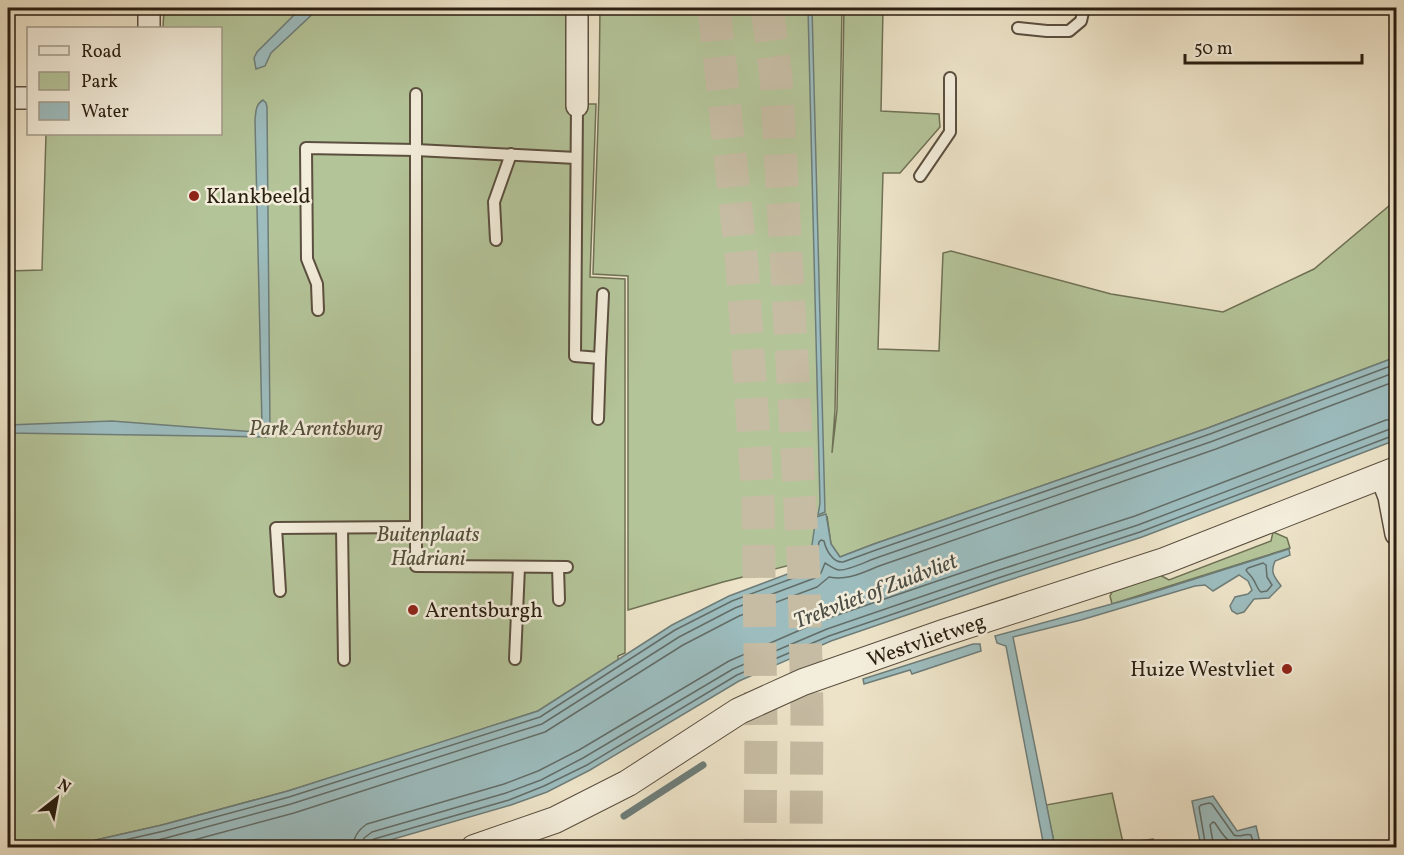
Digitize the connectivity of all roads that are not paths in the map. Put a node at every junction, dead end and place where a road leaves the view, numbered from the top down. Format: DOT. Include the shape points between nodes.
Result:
graph roads {
  1 [pos="149,8"];
  2 [pos="577,8"];
  3 [pos="1084,8"];
  4 [pos="149,27"];
  5 [pos="1017,28"];
  6 [pos="950,78"];
  7 [pos="416,94"];
  8 [pos="8,98"];
  9 [pos="27,98"];
  10 [pos="577,106"];
  11 [pos="416,150"];
  12 [pos="511,154"];
  13 [pos="576,158"];
  14 [pos="920,176"];
  15 [pos="496,240"];
  16 [pos="603,294"];
  17 [pos="318,310"];
  18 [pos="600,358"];
  19 [pos="598,419"];
  20 [pos="1389,473"];
  21 [pos="416,527"];
  22 [pos="342,528"];
  23 [pos="1396,534"];
  24 [pos="519,567"];
  25 [pos="280,591"];
  26 [pos="559,600"];
  27 [pos="515,659"];
  28 [pos="344,660"];
  29 [pos="474,848"];
  1 -- 4 [label="street"];
  2 -- 10 [label="street"];
  3 -- 5 [label="lane" via="1081,21 1069,32"];
  6 -- 14 [label="lane" via="950,132"];
  7 -- 11 [label="lane"];
  8 -- 9 [label="street"];
  10 -- 13 [label="lane"];
  11 -- 12 [label="lane"];
  11 -- 17 [label="lane" via="306,148 307,259 317,284"];
  11 -- 21 [label="lane"];
  12 -- 13 [label="lane"];
  12 -- 15 [label="lane" via="494,202"];
  13 -- 18 [label="lane" via="575,356"];
  16 -- 18 [label="lane"];
  18 -- 19 [label="lane"];
  20 -- 23 [label="street"];
  20 -- 29 [label="street, Westvlietweg" via="1164,561 803,682 739,711 628,783 555,820"];
  21 -- 22 [label="lane"];
  21 -- 24 [label="lane" via="416,566"];
  22 -- 25 [label="lane" via="276,528"];
  22 -- 28 [label="lane"];
  24 -- 26 [label="lane" via="563,567"];
  24 -- 27 [label="lane"];
}
